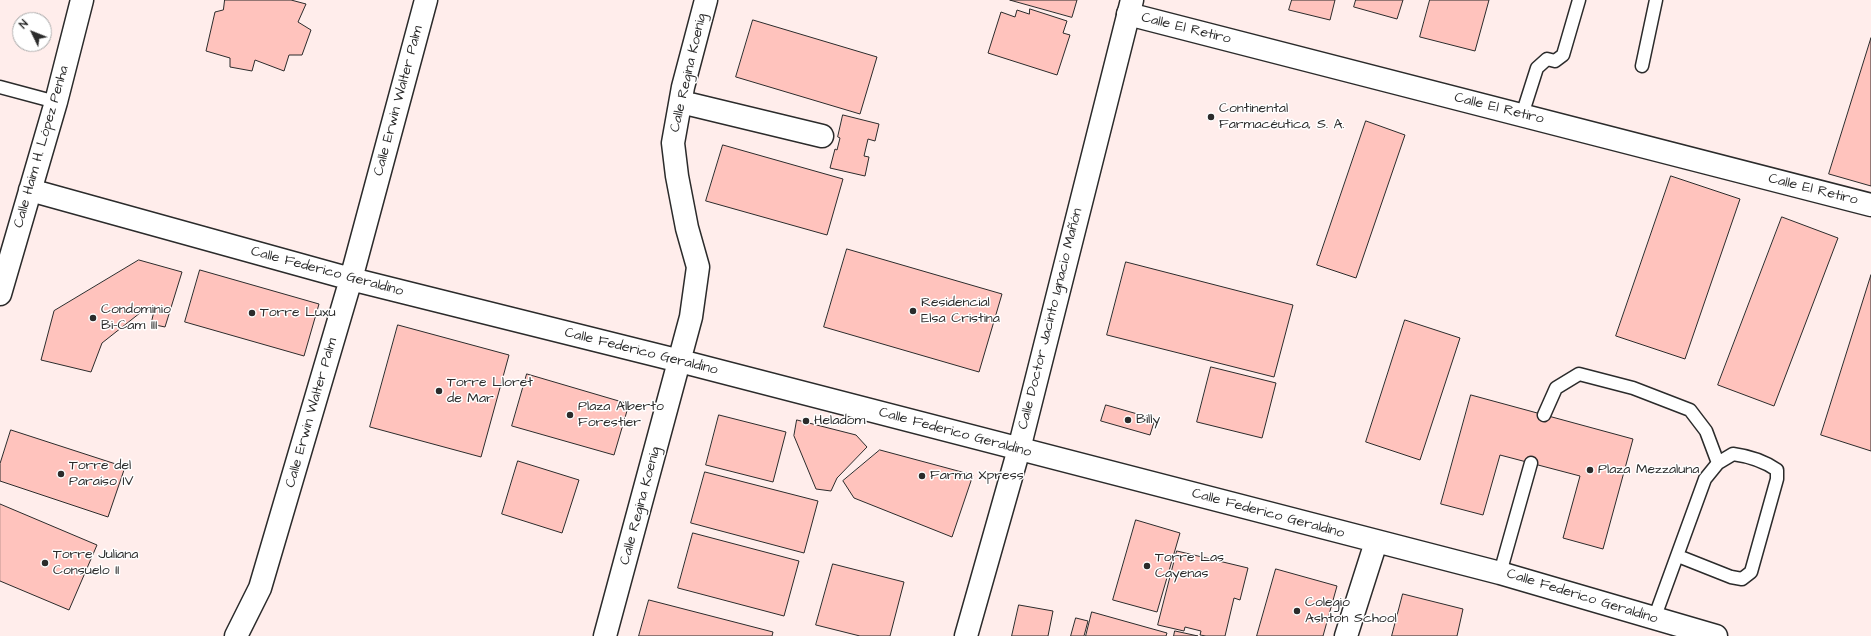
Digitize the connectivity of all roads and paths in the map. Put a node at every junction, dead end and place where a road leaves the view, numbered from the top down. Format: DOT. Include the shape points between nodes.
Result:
graph roads {
  1 [pos="82,0"];
  2 [pos="426,0"];
  3 [pos="706,0"];
  4 [pos="1579,0"];
  5 [pos="1656,0"];
  6 [pos="1130,7"];
  7 [pos="1642,66"];
  8 [pos="0,87"];
  9 [pos="56,102"];
  10 [pos="681,102"];
  11 [pos="1522,115"];
  12 [pos="822,136"];
  13 [pos="30,190"];
  14 [pos="1871,205"];
  15 [pos="351,279"];
  16 [pos="0,294"];
  17 [pos="680,361"];
  18 [pos="1544,415"];
  19 [pos="1018,449"];
  20 [pos="1530,463"];
  21 [pos="1718,464"];
  22 [pos="1376,542"];
  23 [pos="1678,556"];
  24 [pos="1500,573"];
  25 [pos="1654,619"];
  26 [pos="1689,632"];
  27 [pos="236,636"];
  28 [pos="605,636"];
  29 [pos="966,636"];
  30 [pos="1346,636"];
  31 [pos="1716,636"];
  1 -- 9 [label="street, Calle Haim H. López Penha"];
  2 -- 15 [label="street, Calle Erwin Walter Palm"];
  3 -- 10 [label="street, Calle Regina Koenig"];
  4 -- 11 [label="lane" via="1563,55 1555,61 1547,59 1537,68"];
  5 -- 7 [label="lane"];
  6 -- 11 [label="street, Calle El Retiro"];
  6 -- 19 [label="street, Calle Doctor Jacinto Ignacio Mañón"];
  8 -- 9 [label="lane"];
  9 -- 13 [label="street, Calle Haim H. López Penha"];
  10 -- 12 [label="street"];
  10 -- 17 [label="street, Calle Regina Koenig" via="673,143 687,228 698,267 691,316"];
  11 -- 14 [label="street, Calle El Retiro"];
  13 -- 15 [label="street, Calle Federico Geraldino"];
  13 -- 16 [label="street, Calle Haim H. López Penha"];
  15 -- 17 [label="street, Calle Federico Geraldino"];
  15 -- 27 [label="street, Calle Erwin Walter Palm" via="260,588"];
  17 -- 19 [label="street, Calle Federico Geraldino"];
  17 -- 28 [label="street, Calle Regina Koenig"];
  18 -- 21 [label="lane" via="1556,388 1579,374 1633,388 1690,410 1706,431"];
  19 -- 22 [label="street, Calle Federico Geraldino"];
  19 -- 29 [label="street, Calle Doctor Jacinto Ignacio Mañón"];
  20 -- 24 [label="lane"];
  21 -- 23 [label="lane" via="1705,479"];
  21 -- 23 [label="lane" via="1733,454 1744,455 1777,470 1778,478 1751,572 1742,579 1731,577"];
  22 -- 24 [label="street, Calle Federico Geraldino"];
  22 -- 30 [label="street"];
  23 -- 25 [label="lane"];
  24 -- 25 [label="street, Calle Federico Geraldino"];
  25 -- 26 [label="street, Calle Federico Geraldino"];
  26 -- 31 [label="street, Calle Federico Geraldino"];
}
